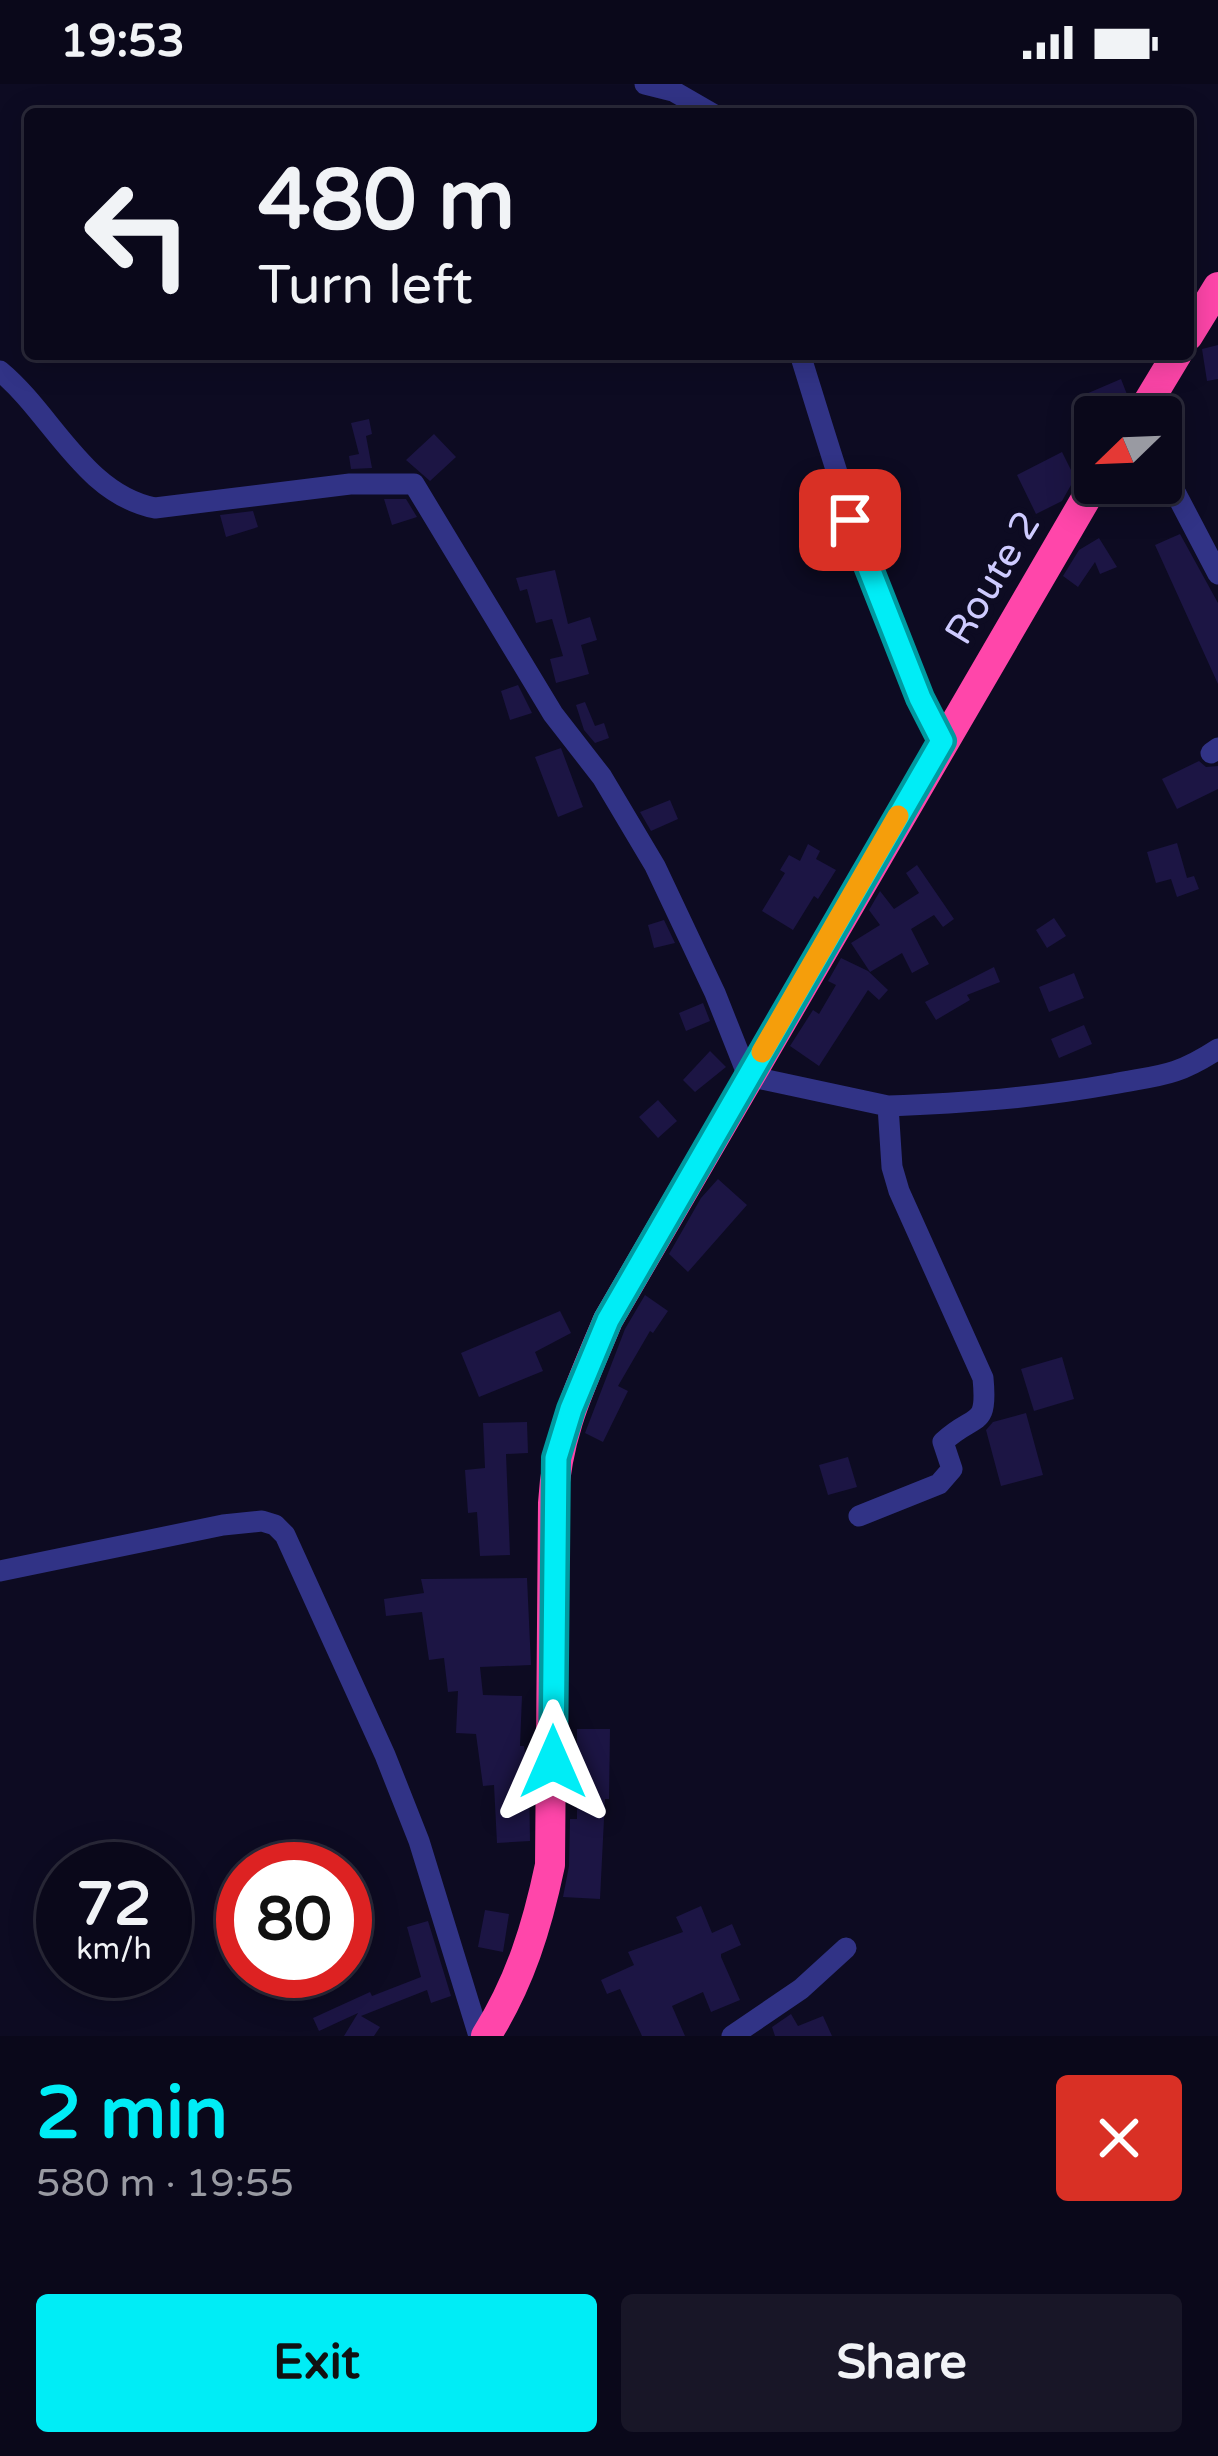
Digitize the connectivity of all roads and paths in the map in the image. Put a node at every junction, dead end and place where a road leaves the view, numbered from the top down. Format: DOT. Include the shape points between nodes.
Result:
graph roads {
  1 [pos="645,84"];
  2 [pos="703,108"];
  3 [pos="1218,287"];
  4 [pos="1194,326"];
  5 [pos="802,360"];
  6 [pos="1173,360"];
  7 [pos="0,370"];
  8 [pos="1152,396"];
  9 [pos="1083,504"];
  10 [pos="1181,504"];
  11 [pos="1218,574"];
  12 [pos="942,741"];
  13 [pos="1218,1049"];
  14 [pos="758,1060"];
  15 [pos="888,1106"];
  16 [pos="859,1516"];
  17 [pos="0,1570"];
  18 [pos="846,1948"];
  19 [pos="489,2032"];
  20 [pos="732,2036"];
  1 -- 2 [label="street"];
  3 -- 4 [label="highway"];
  5 -- 12 [label="street" via="865,565"];
  6 -- 8 [label="highway"];
  7 -- 14 [label="street" via="95,476 133,504 414,484 553,715 602,777"];
  9 -- 12 [label="highway, Route 2"];
  10 -- 11 [label="street"];
  12 -- 14 [label="highway, Route 2"];
  13 -- 15 [label="street" via="1156,1079 1023,1100"];
  14 -- 15 [label="street"];
  14 -- 19 [label="highway, Route 2" via="608,1320 556,1458 550,1865 514,1991"];
  15 -- 16 [label="street" via="899,1191 983,1378 986,1408 943,1442 952,1469 939,1484"];
  17 -- 19 [label="street" via="223,1525 275,1525 385,1755"];
  18 -- 20 [label="street"];
}
